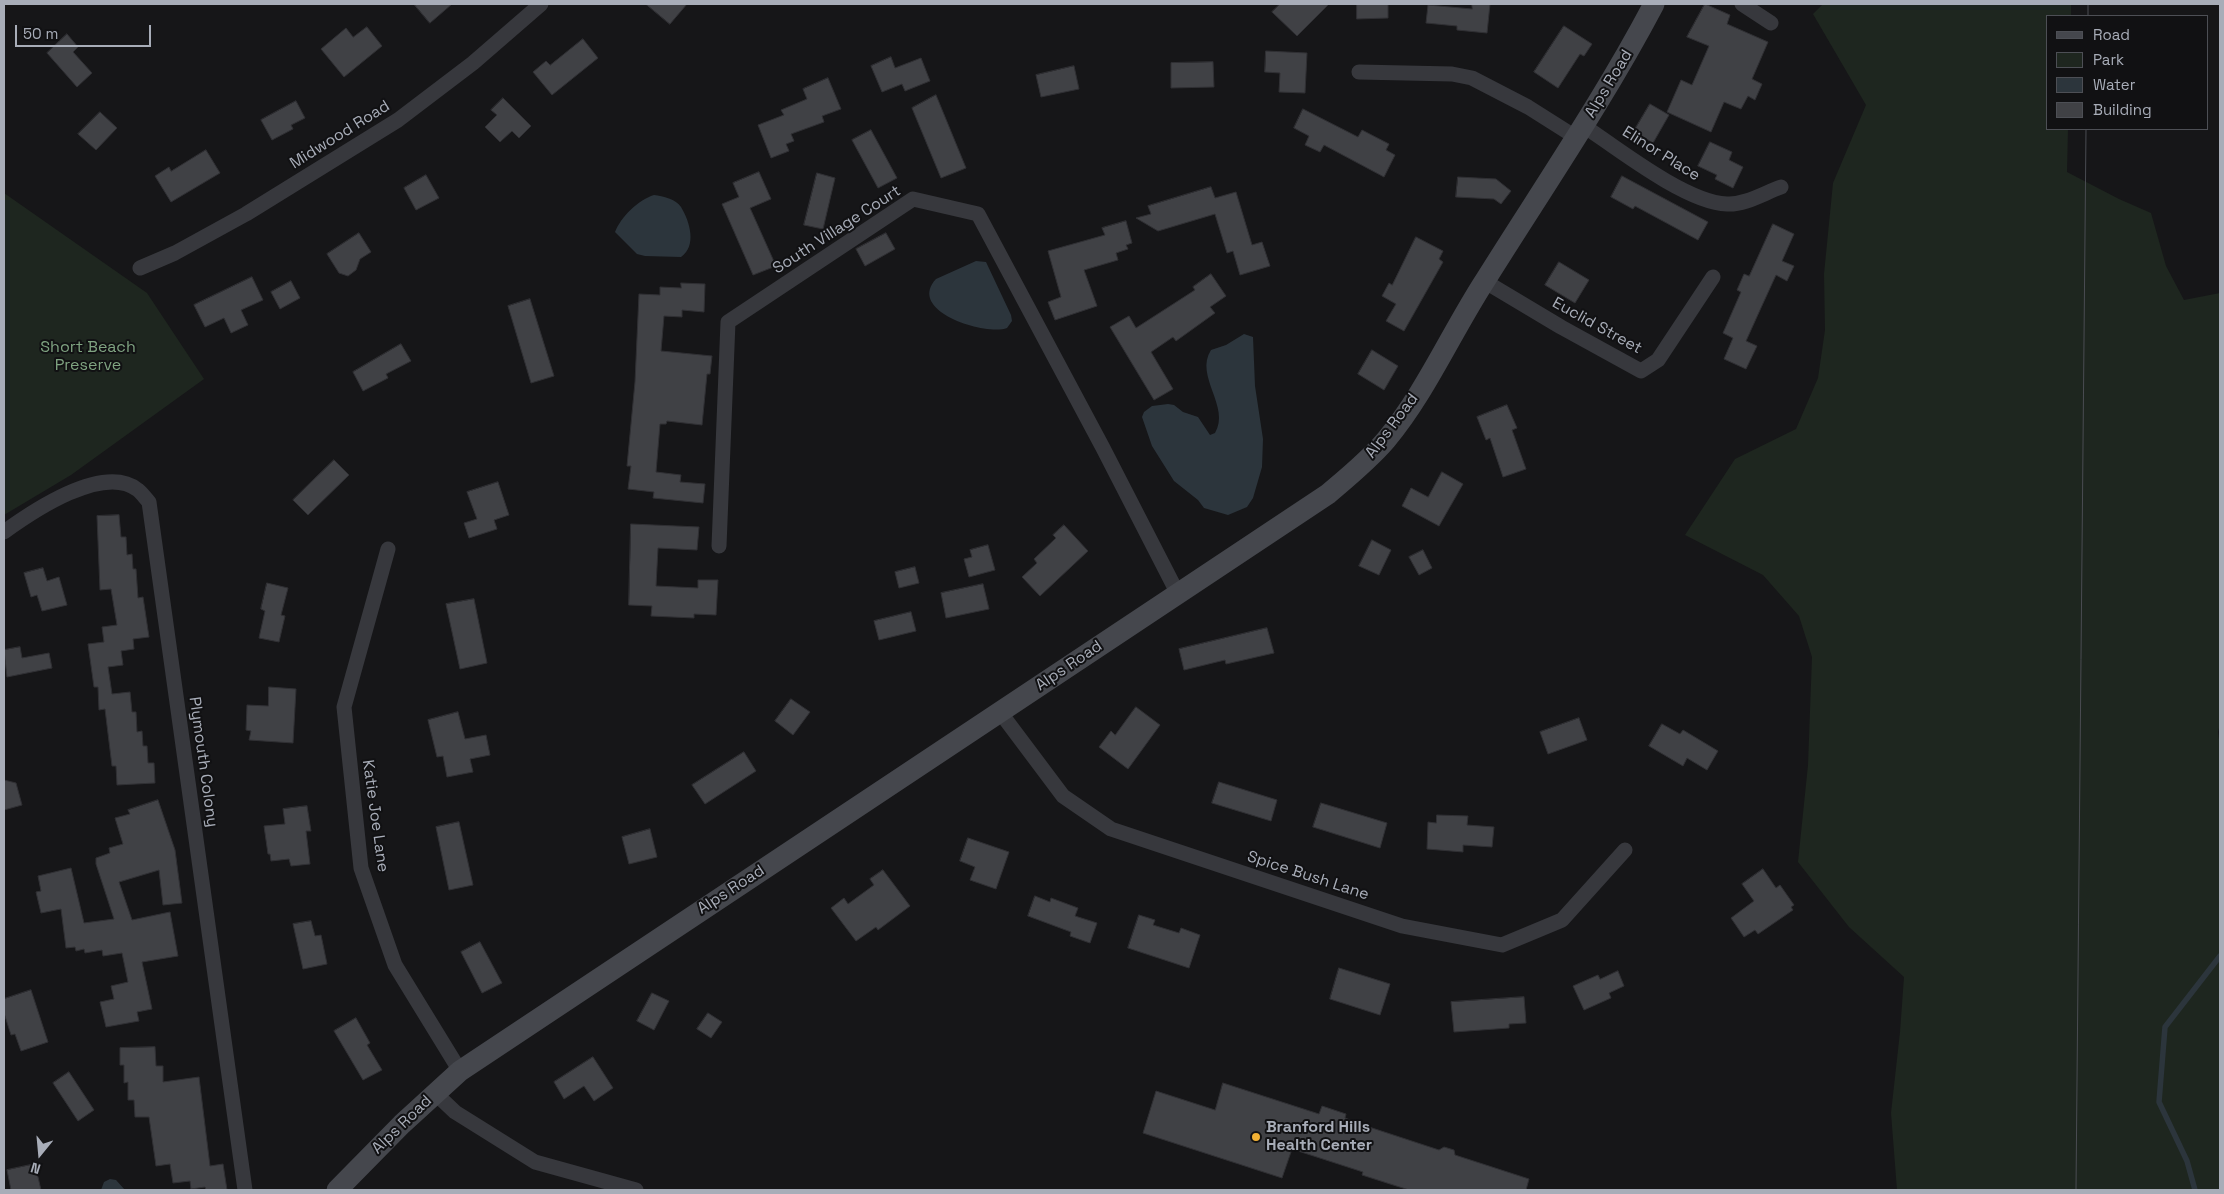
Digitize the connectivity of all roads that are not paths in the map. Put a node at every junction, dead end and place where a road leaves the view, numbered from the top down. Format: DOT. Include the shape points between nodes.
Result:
graph roads {
  1 [pos="541,4"];
  2 [pos="1654,4"];
  3 [pos="1742,4"];
  4 [pos="1771,23"];
  5 [pos="1359,72"];
  6 [pos="1580,132"];
  7 [pos="1781,187"];
  8 [pos="140,268"];
  9 [pos="1713,277"];
  10 [pos="1484,280"];
  11 [pos="4,532"];
  12 [pos="719,546"];
  13 [pos="388,549"];
  14 [pos="1178,594"];
  15 [pos="1000,712"];
  16 [pos="1625,850"];
  17 [pos="460,1071"];
  18 [pos="435,1093"];
  19 [pos="245,1190"];
  20 [pos="337,1190"];
  21 [pos="636,1190"];
  1 -- 8 [label="street, Midwood Road" via="473,63 398,120 246,214 175,253"];
  2 -- 6 [label="street, Alps Road"];
  3 -- 4 [label="street"];
  5 -- 6 [label="street, Elinor Place" via="1452,74 1472,78"];
  6 -- 7 [label="street, Elinor Place" via="1682,191 1711,202 1728,205 1743,202"];
  6 -- 10 [label="street, Alps Road"];
  9 -- 10 [label="street, Euclid Street" via="1658,360 1641,371 1560,327"];
  10 -- 14 [label="street, Alps Road" via="1413,401 1366,462 1328,494"];
  11 -- 19 [label="street, Plymouth Colony" via="54,500 96,483 117,482 138,489 149,502"];
  12 -- 14 [label="street, South Village Court" via="728,322 913,199 978,214"];
  13 -- 17 [label="street, Katie Joe Lane" via="344,706 361,868 396,965"];
  14 -- 15 [label="street, Alps Road"];
  15 -- 16 [label="street, Spice Bush Lane" via="1063,796 1111,828 1402,926 1502,944 1562,920"];
  15 -- 17 [label="street, Alps Road"];
  17 -- 18 [label="street, Alps Road"];
  18 -- 20 [label="street, Alps Road"];
  18 -- 21 [label="street" via="455,1112 535,1162"];
}
